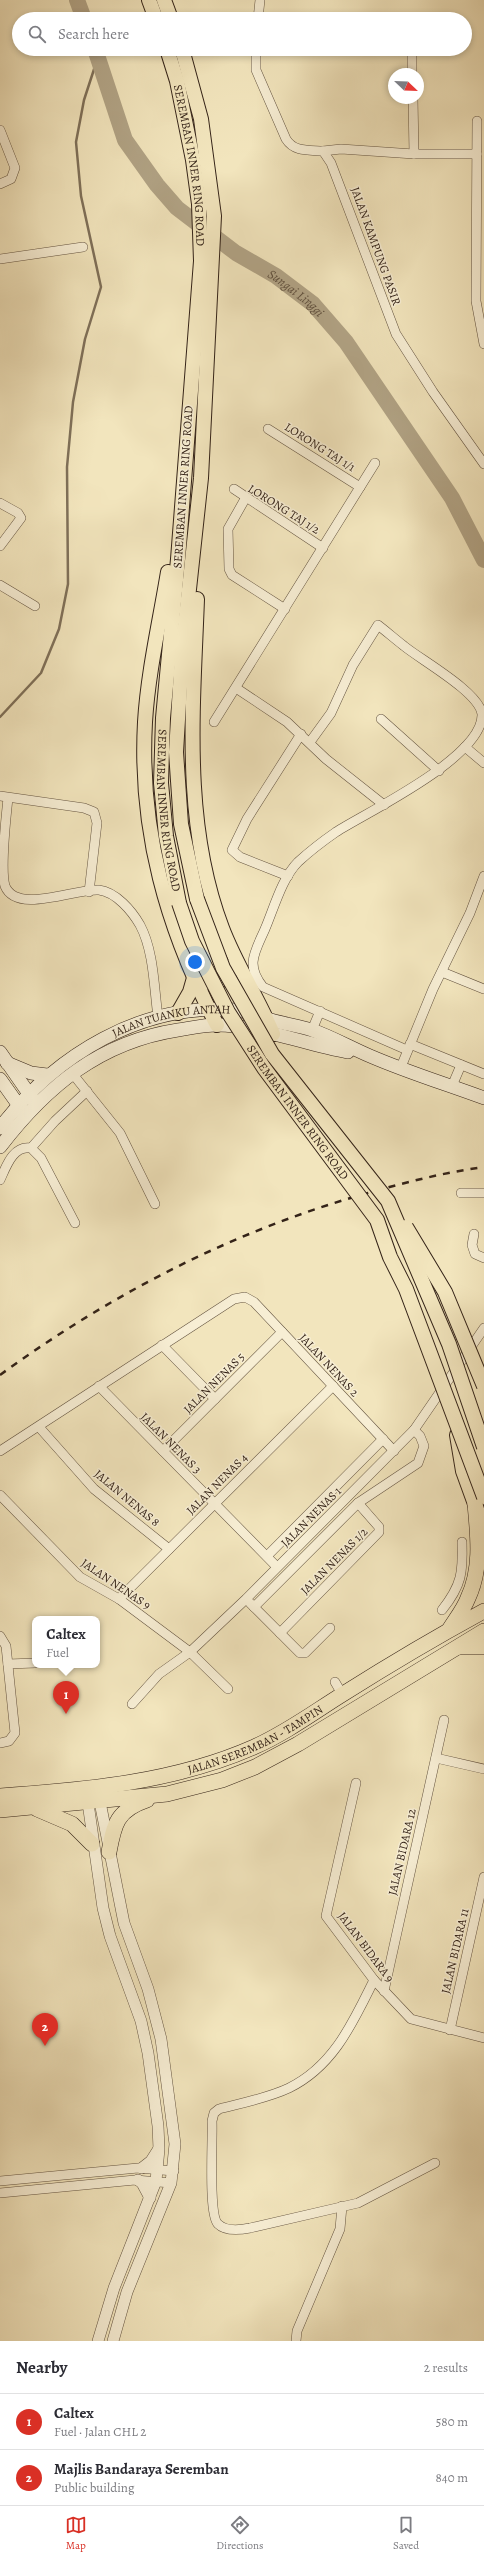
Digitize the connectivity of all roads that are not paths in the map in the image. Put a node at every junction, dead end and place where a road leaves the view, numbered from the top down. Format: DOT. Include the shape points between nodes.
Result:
graph roads {
  1 [pos="148,0"];
  2 [pos="164,0"];
  3 [pos="260,0"];
  4 [pos="153,12"];
  5 [pos="168,12"];
  6 [pos="259,12"];
  7 [pos="169,56"];
  8 [pos="184,56"];
  9 [pos="256,56"];
  10 [pos="412,56"];
  11 [pos="412,68"];
  12 [pos="413,104"];
  13 [pos="477,121"];
  14 [pos="0,130"];
  15 [pos="322,151"];
  16 [pos="414,154"];
  17 [pos="477,154"];
  18 [pos="0,184"];
  19 [pos="83,247"];
  20 [pos="0,259"];
  21 [pos="207,262"];
  22 [pos="484,344"];
  23 [pos="268,429"];
  24 [pos="375,463"];
  25 [pos="484,464"];
  26 [pos="185,469"];
  27 [pos="201,478"];
  28 [pos="360,487"];
  29 [pos="234,489"];
  30 [pos="245,499"];
  31 [pos="0,503"];
  32 [pos="0,546"];
  33 [pos="323,548"];
  34 [pos="0,585"];
  35 [pos="35,606"];
  36 [pos="285,609"];
  37 [pos="236,688"];
  38 [pos="381,719"];
  39 [pos="214,722"];
  40 [pos="301,734"];
  41 [pos="310,742"];
  42 [pos="465,747"];
  43 [pos="484,763"];
  44 [pos="439,771"];
  45 [pos="4,797"];
  46 [pos="384,805"];
  47 [pos="288,876"];
  48 [pos="484,876"];
  49 [pos="89,892"];
  50 [pos="480,895"];
  51 [pos="233,950"];
  52 [pos="442,972"];
  53 [pos="194,978"];
  54 [pos="484,989"];
  55 [pos="209,1010"];
  56 [pos="320,1011"];
  57 [pos="178,1013"];
  58 [pos="158,1017"];
  59 [pos="267,1019"];
  60 [pos="217,1025"];
  61 [pos="312,1030"];
  62 [pos="273,1034"];
  63 [pos="409,1047"];
  64 [pos="371,1056"];
  65 [pos="3,1057"];
  66 [pos="461,1065"];
  67 [pos="401,1067"];
  68 [pos="72,1073"];
  69 [pos="484,1074"];
  70 [pos="47,1075"];
  71 [pos="0,1079"];
  72 [pos="452,1086"];
  73 [pos="87,1091"];
  74 [pos="484,1098"];
  75 [pos="32,1100"];
  76 [pos="22,1110"];
  77 [pos="0,1128"];
  78 [pos="0,1147"];
  79 [pos="31,1148"];
  80 [pos="0,1180"];
  81 [pos="461,1193"];
  82 [pos="484,1193"];
  83 [pos="388,1201"];
  84 [pos="155,1204"];
  85 [pos="75,1223"];
  86 [pos="474,1234"];
  87 [pos="484,1258"];
  88 [pos="484,1328"];
  89 [pos="282,1332"];
  90 [pos="162,1345"];
  91 [pos="99,1386"];
  92 [pos="333,1386"];
  93 [pos="484,1386"];
  94 [pos="215,1399"];
  95 [pos="39,1427"];
  96 [pos="414,1430"];
  97 [pos="383,1439"];
  98 [pos="484,1448"];
  99 [pos="0,1451"];
  100 [pos="163,1451"];
  101 [pos="394,1451"];
  102 [pos="362,1484"];
  103 [pos="371,1494"];
  104 [pos="0,1495"];
  105 [pos="480,1500"];
  106 [pos="215,1503"];
  107 [pos="358,1503"];
  108 [pos="484,1526"];
  109 [pos="462,1542"];
  110 [pos="170,1549"];
  111 [pos="267,1556"];
  112 [pos="278,1567"];
  113 [pos="119,1599"];
  114 [pos="246,1599"];
  115 [pos="254,1607"];
  116 [pos="442,1610"];
  117 [pos="484,1612"];
  118 [pos="330,1628"];
  119 [pos="448,1631"];
  120 [pos="484,1631"];
  121 [pos="280,1633"];
  122 [pos="0,1636"];
  123 [pos="484,1646"];
  124 [pos="456,1647"];
  125 [pos="190,1652"];
  126 [pos="5,1661"];
  127 [pos="32,1662"];
  128 [pos="228,1689"];
  129 [pos="132,1704"];
  130 [pos="444,1720"];
  131 [pos="0,1743"];
  132 [pos="436,1758"];
  133 [pos="484,1769"];
  134 [pos="356,1783"];
  135 [pos="167,1794"];
  136 [pos="0,1796"];
  137 [pos="94,1803"];
  138 [pos="30,1807"];
  139 [pos="0,1810"];
  140 [pos="92,1844"];
  141 [pos="109,1852"];
  142 [pos="484,1877"];
  143 [pos="374,1980"];
  144 [pos="384,1991"];
  145 [pos="450,2030"];
  146 [pos="484,2038"];
  147 [pos="159,2149"];
  148 [pos="435,2163"];
  149 [pos="142,2168"];
  150 [pos="158,2169"];
  151 [pos="174,2171"];
  152 [pos="138,2180"];
  153 [pos="156,2181"];
  154 [pos="0,2182"];
  155 [pos="171,2183"];
  156 [pos="0,2193"];
  157 [pos="150,2198"];
  158 [pos="342,2206"];
  159 [pos="98,2341"];
  160 [pos="113,2341"];
  161 [pos="296,2341"];
  1 -- 4 [label="main road"];
  2 -- 5 [label="main road"];
  3 -- 6 [label="street"];
  7 -- 21 [label="main road, SEREMBAN INNER RING ROAD" via="186,119"];
  8 -- 21 [label="main road, SEREMBAN INNER RING ROAD" via="201,119 214,216"];
  9 -- 15 [label="street" via="256,70 290,146"];
  10 -- 11 [label="street"];
  12 -- 16 [label="street"];
  13 -- 17 [label="street"];
  14 -- 18 [label="street" via="15,168 11,179"];
  15 -- 16 [label="street" via="341,149"];
  15 -- 25 [label="street, JALAN KAMPUNG PASIR" via="338,177 396,334"];
  16 -- 17 [label="street"];
  17 -- 22 [label="street" via="476,301"];
  19 -- 20 [label="street"];
  21 -- 26 [label="main road, SEREMBAN INNER RING ROAD"];
  21 -- 27 [label="main road, SEREMBAN INNER RING ROAD"];
  23 -- 28 [label="street, LORONG TAJ 1/1"];
  24 -- 28 [label="street"];
  26 -- 53 [label="main road" via="145,721 145,763 153,851 166,907"];
  26 -- 105 [label="main road, SEREMBAN INNER RING ROAD, bridge" via="163,718 161,783 166,836 180,903 192,941 246,1043 377,1220 390,1257 406,1289 454,1419"];
  27 -- 51 [label="main road" via="193,785 201,856 222,928"];
  27 -- 83 [label="main road, SEREMBAN INNER RING ROAD, bridge" via="182,654 176,752 181,824 196,899 223,968 272,1054"];
  28 -- 33 [label="street"];
  29 -- 30 [label="street, LORONG TAJ 1/2"];
  30 -- 33 [label="street, LORONG TAJ 1/2"];
  30 -- 36 [label="street" via="228,529 229,569 232,575"];
  31 -- 32 [label="street" via="21,515 20,521"];
  33 -- 36 [label="street"];
  34 -- 35 [label="street"];
  36 -- 37 [label="street"];
  37 -- 39 [label="street"];
  37 -- 40 [label="street" via="270,709"];
  38 -- 44 [label="street"];
  40 -- 41 [label="street"];
  40 -- 47 [label="street" via="247,818 232,850 240,857"];
  41 -- 42 [label="street" via="331,713 353,665 378,625 457,684 477,703 482,713 482,722 477,734"];
  41 -- 46 [label="street" via="326,759"];
  42 -- 43 [label="street"];
  42 -- 44 [label="street"];
  44 -- 46 [label="street"];
  45 -- 49 [label="street" via="84,808 94,812 97,823"];
  45 -- 49 [label="street" via="4,886 13,896 28,900"];
  46 -- 47 [label="street" via="336,832 296,863"];
  47 -- 56 [label="street" via="255,952 252,965 254,976 263,987"];
  48 -- 50 [label="street"];
  49 -- 58 [label="street" via="99,890 112,895 140,925 147,944"];
  50 -- 52 [label="street"];
  51 -- 53 [label="main road" via="230,973 219,981 206,984"];
  51 -- 59 [label="main road"];
  52 -- 54 [label="street"];
  52 -- 63 [label="street"];
  53 -- 55 [label="main road"];
  53 -- 57 [label="main road" via="190,992"];
  55 -- 57 [label="main road, JALAN TUANKU ANTAH"];
  55 -- 59 [label="main road, JALAN TUANKU ANTAH" via="237,1010"];
  55 -- 60 [label="main road"];
  56 -- 61 [label="street"];
  56 -- 63 [label="street"];
  57 -- 58 [label="main road, JALAN TUANKU ANTAH"];
  58 -- 70 [label="main road, JALAN TUANKU ANTAH" via="115,1031"];
  59 -- 61 [label="main road, JALAN TUANKU ANTAH"];
  59 -- 62 [label="main road"];
  60 -- 62 [label="main road, JALAN TUANKU ANTAH"];
  60 -- 68 [label="main road, JALAN TUANKU ANTAH" via="158,1033 137,1039 106,1052"];
  61 -- 64 [label="main road, JALAN TUANKU ANTAH"];
  62 -- 64 [label="main road, JALAN TUANKU ANTAH"];
  63 -- 66 [label="street"];
  63 -- 67 [label="street"];
  64 -- 67 [label="main road, JALAN TUANKU ANTAH"];
  65 -- 70 [label="main road" via="31,1073"];
  65 -- 75 [label="main road"];
  66 -- 69 [label="street"];
  66 -- 72 [label="street"];
  67 -- 72 [label="main road, JALAN TUANKU ANTAH"];
  68 -- 73 [label="street"];
  68 -- 75 [label="main road, JALAN TUANKU ANTAH"];
  70 -- 75 [label="main road, JALAN TUANKU ANTAH"];
  71 -- 76 [label="main road"];
  72 -- 74 [label="main road, JALAN TUANKU ANTAH"];
  73 -- 79 [label="street"];
  73 -- 84 [label="street" via="120,1133"];
  75 -- 76 [label="main road, JALAN TUANKU ANTAH"];
  76 -- 77 [label="main road, JALAN TUANKU ANTAH"];
  76 -- 78 [label="main road, JALAN TUANKU ANTAH"];
  79 -- 80 [label="street" via="22,1148 14,1154"];
  79 -- 85 [label="street" via="41,1158"];
  81 -- 82 [label="street"];
  83 -- 93 [label="main road, bridge" via="445,1292"];
  83 -- 98 [label="main road, SEREMBAN INNER RING ROAD, bridge" via="449,1344"];
  86 -- 87 [label="street" via="472,1245 475,1254"];
  88 -- 96 [label="street, JALAN NENAS 1"];
  89 -- 90 [label="street, JALAN NENAS 2" via="254,1302 245,1297 234,1299"];
  89 -- 92 [label="street, JALAN NENAS 2"];
  89 -- 94 [label="street, JALAN NENAS 5"];
  90 -- 91 [label="street"];
  90 -- 94 [label="street"];
  91 -- 95 [label="street"];
  91 -- 100 [label="street, JALAN NENAS 3"];
  92 -- 97 [label="street, JALAN NENAS 2"];
  92 -- 106 [label="street, JALAN NENAS 4"];
  94 -- 100 [label="street, JALAN NENAS 5"];
  95 -- 99 [label="street"];
  95 -- 110 [label="street, JALAN NENAS 8" via="94,1489"];
  96 -- 101 [label="street, JALAN NENAS 1"];
  96 -- 103 [label="street" via="424,1446 418,1463"];
  97 -- 101 [label="street, JALAN NENAS 2"];
  97 -- 111 [label="street"];
  100 -- 106 [label="street, JALAN NENAS 3"];
  101 -- 102 [label="street, JALAN NENAS 1"];
  102 -- 103 [label="street"];
  102 -- 112 [label="street, JALAN NENAS 1"];
  103 -- 107 [label="street"];
  104 -- 113 [label="street, JALAN NENAS 9" via="80,1577"];
  105 -- 108 [label="main road, SEREMBAN INNER RING ROAD"];
  105 -- 119 [label="highway" via="478,1564 474,1582 468,1599"];
  106 -- 110 [label="street, JALAN NENAS 4"];
  106 -- 111 [label="street, JALAN NENAS 3"];
  107 -- 115 [label="street"];
  107 -- 121 [label="street, JALAN NENAS 1/2" via="379,1527 379,1532"];
  109 -- 116 [label="street" via="461,1580"];
  110 -- 113 [label="street, JALAN NENAS 4"];
  111 -- 112 [label="street, JALAN NENAS 3"];
  112 -- 114 [label="street, JALAN NENAS 1"];
  113 -- 125 [label="street, JALAN NENAS 9"];
  114 -- 115 [label="street"];
  114 -- 125 [label="street, JALAN NENAS 1"];
  115 -- 121 [label="street"];
  117 -- 119 [label="highway, JALAN SEREMBAN - TAMPIN"];
  118 -- 121 [label="street" via="305,1653 300,1653"];
  119 -- 136 [label="highway, JALAN SEREMBAN - TAMPIN" via="338,1688 256,1746 197,1768 124,1783"];
  120 -- 124 [label="highway, JALAN SEREMBAN - TAMPIN"];
  122 -- 126 [label="street" via="6,1646"];
  123 -- 124 [label="highway"];
  124 -- 135 [label="highway, JALAN SEREMBAN - TAMPIN" via="298,1744 255,1767 222,1780"];
  125 -- 128 [label="street, JALAN NENAS 9"];
  125 -- 129 [label="street, JALAN NENAS 1" via="159,1674"];
  126 -- 127 [label="street"];
  126 -- 131 [label="street" via="15,1732 6,1743"];
  130 -- 132 [label="street, JALAN BIDARA 12"];
  132 -- 133 [label="street"];
  132 -- 144 [label="street, JALAN BIDARA 12"];
  134 -- 143 [label="street, JALAN BIDARA 9" via="326,1916"];
  135 -- 137 [label="highway, JALAN SEREMBAN - TAMPIN"];
  135 -- 141 [label="highway" via="137,1804 121,1814 113,1826"];
  137 -- 138 [label="highway, JALAN SEREMBAN - TAMPIN"];
  137 -- 140 [label="street"];
  137 -- 141 [label="street"];
  138 -- 139 [label="highway, JALAN SEREMBAN - TAMPIN"];
  138 -- 140 [label="highway" via="72,1824"];
  140 -- 147 [label="street" via="110,1936 135,2002 148,2053"];
  141 -- 151 [label="street" via="124,1923 148,1989 161,2039 171,2110"];
  142 -- 145 [label="street, JALAN BIDARA 11"];
  143 -- 144 [label="street, JALAN BIDARA 9"];
  143 -- 158 [label="street" via="348,2032 329,2058 314,2072 288,2088 219,2110 214,2114 212,2121 212,2214 218,2224 239,2230"];
  144 -- 145 [label="street, JALAN BIDARA 9" via="411,2019"];
  145 -- 146 [label="street, JALAN BIDARA 9"];
  147 -- 149 [label="street" via="151,2161"];
  147 -- 150 [label="street"];
  148 -- 158 [label="street" via="368,2199"];
  149 -- 150 [label="street"];
  149 -- 154 [label="street"];
  150 -- 151 [label="street"];
  150 -- 153 [label="street"];
  151 -- 155 [label="street"];
  152 -- 153 [label="street"];
  152 -- 156 [label="street"];
  152 -- 157 [label="street"];
  153 -- 155 [label="street"];
  153 -- 157 [label="street"];
  155 -- 160 [label="street" via="127,2292"];
  157 -- 159 [label="street" via="114,2288"];
  158 -- 161 [label="street" via="340,2229 296,2331"];
}
